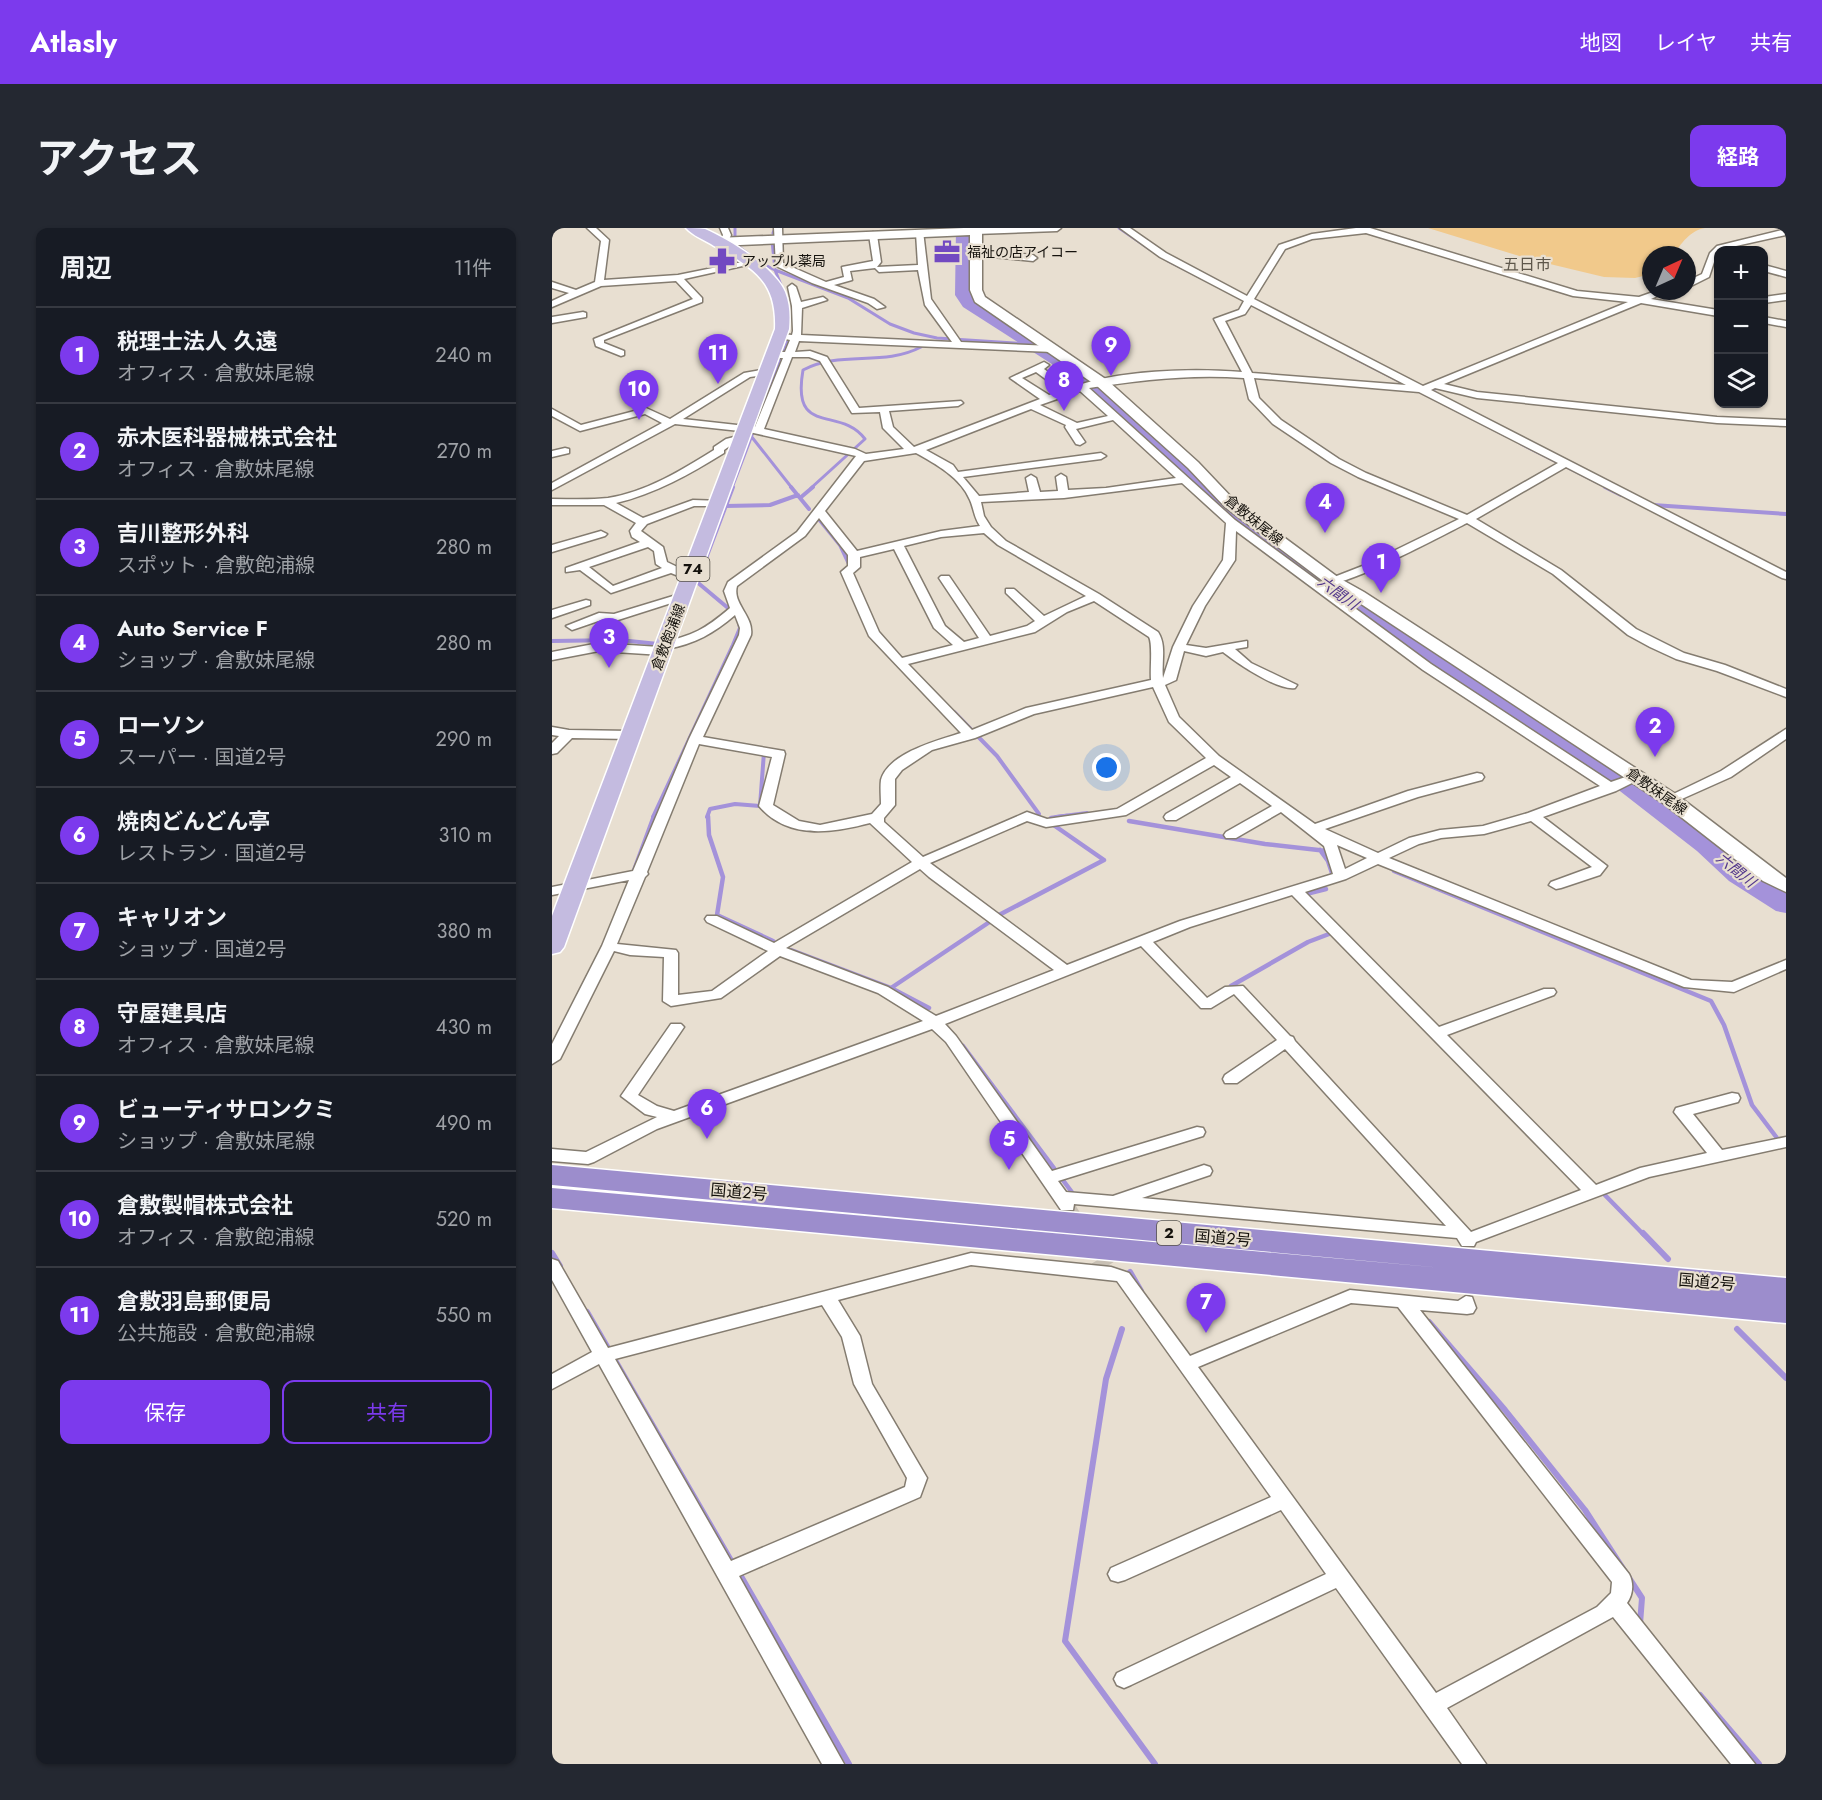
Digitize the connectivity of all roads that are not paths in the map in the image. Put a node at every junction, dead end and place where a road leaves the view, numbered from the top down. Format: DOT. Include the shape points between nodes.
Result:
graph roads {
  1 [pos="591,228"];
  2 [pos="693,228"];
  3 [pos="1057,228"];
  4 [pos="1124,228"];
  5 [pos="1364,229"];
  6 [pos="971,231"];
  7 [pos="1786,232"];
  8 [pos="778,233"];
  9 [pos="877,233"];
  10 [pos="920,234"];
  11 [pos="727,238"];
  12 [pos="1726,246"];
  13 [pos="976,253"];
  14 [pos="1034,258"];
  15 [pos="1714,262"];
  16 [pos="752,263"];
  17 [pos="924,267"];
  18 [pos="879,269"];
  19 [pos="1768,269"];
  20 [pos="1786,274"];
  21 [pos="678,278"];
  22 [pos="1696,280"];
  23 [pos="810,282"];
  24 [pos="599,283"];
  25 [pos="827,284"];
  26 [pos="552,285"];
  27 [pos="785,288"];
  28 [pos="577,293"];
  29 [pos="1786,297"];
  30 [pos="1249,299"];
  31 [pos="1768,299"];
  32 [pos="823,300"];
  33 [pos="1640,300"];
  34 [pos="552,306"];
  35 [pos="797,306"];
  36 [pos="1714,307"];
  37 [pos="880,308"];
  38 [pos="1694,309"];
  39 [pos="1714,312"];
  40 [pos="552,320"];
  41 [pos="1768,321"];
  42 [pos="1786,324"];
  43 [pos="788,337"];
  44 [pos="956,341"];
  45 [pos="1050,349"];
  46 [pos="621,352"];
  47 [pos="781,355"];
  48 [pos="767,372"];
  49 [pos="1248,375"];
  50 [pos="1092,385"];
  51 [pos="1436,385"];
  52 [pos="1414,389"];
  53 [pos="1068,391"];
  54 [pos="1048,399"];
  55 [pos="958,403"];
  56 [pos="1031,405"];
  57 [pos="882,410"];
  58 [pos="552,412"];
  59 [pos="1115,417"];
  60 [pos="671,422"];
  61 [pos="1786,423"];
  62 [pos="1076,426"];
  63 [pos="750,431"];
  64 [pos="1080,442"];
  65 [pos="915,450"];
  66 [pos="565,451"];
  67 [pos="552,454"];
  68 [pos="856,454"];
  69 [pos="1101,456"];
  70 [pos="1562,464"];
  71 [pos="956,475"];
  72 [pos="1061,477"];
  73 [pos="1031,478"];
  74 [pos="1184,480"];
  75 [pos="552,487"];
  76 [pos="1065,495"];
  77 [pos="1036,497"];
  78 [pos="975,499"];
  79 [pos="605,501"];
  80 [pos="552,502"];
  81 [pos="718,503"];
  82 [pos="820,512"];
  83 [pos="1468,519"];
  84 [pos="1239,520"];
  85 [pos="642,522"];
  86 [pos="987,529"];
  87 [pos="601,534"];
  88 [pos="648,543"];
  89 [pos="898,545"];
  90 [pos="552,549"];
  91 [pos="854,555"];
  92 [pos="671,569"];
  93 [pos="1786,576"];
  94 [pos="690,577"];
  95 [pos="945,578"];
  96 [pos="1333,580"];
  97 [pos="1010,591"];
  98 [pos="683,596"];
  99 [pos="1095,596"];
  100 [pos="586,603"];
  101 [pos="736,609"];
  102 [pos="552,614"];
  103 [pos="1044,623"];
  104 [pos="572,626"];
  105 [pos="987,641"];
  106 [pos="1243,644"];
  107 [pos="962,647"];
  108 [pos="1179,647"];
  109 [pos="663,649"];
  110 [pos="1227,649"];
  111 [pos="552,656"];
  112 [pos="900,662"];
  113 [pos="1158,684"];
  114 [pos="1291,685"];
  115 [pos="1786,693"];
  116 [pos="552,731"];
  117 [pos="1786,733"];
  118 [pos="569,734"];
  119 [pos="973,734"];
  120 [pos="631,735"];
  121 [pos="695,739"];
  122 [pos="552,750"];
  123 [pos="1214,759"];
  124 [pos="1477,777"];
  125 [pos="1240,778"];
  126 [pos="1634,778"];
  127 [pos="1613,787"];
  128 [pos="1670,799"];
  129 [pos="1280,807"];
  130 [pos="1533,816"];
  131 [pos="878,817"];
  132 [pos="1171,817"];
  133 [pos="1313,829"];
  134 [pos="1231,835"];
  135 [pos="1379,859"];
  136 [pos="920,863"];
  137 [pos="635,874"];
  138 [pos="1341,876"];
  139 [pos="1556,885"];
  140 [pos="1786,886"];
  141 [pos="574,888"];
  142 [pos="552,891"];
  143 [pos="1296,891"];
  144 [pos="712,919"];
  145 [pos="1143,940"];
  146 [pos="609,946"];
  147 [pos="552,947"];
  148 [pos="777,949"];
  149 [pos="1786,964"];
  150 [pos="1064,970"];
  151 [pos="1550,992"];
  152 [pos="935,1022"];
  153 [pos="676,1027"];
  154 [pos="1440,1032"];
  155 [pos="1285,1042"];
  156 [pos="552,1059"];
  157 [pos="1231,1080"];
  158 [pos="1732,1098"];
  159 [pos="673,1116"];
  160 [pos="1197,1132"];
  161 [pos="1786,1142"];
  162 [pos="552,1155"];
  163 [pos="1718,1156"];
  164 [pos="1204,1171"];
  165 [pos="552,1175"];
  166 [pos="1055,1176"];
  167 [pos="1597,1190"];
  168 [pos="552,1198"];
  169 [pos="1115,1202"];
  170 [pos="1466,1238"];
  171 [pos="552,1265"];
  172 [pos="1786,1289"];
  173 [pos="827,1299"];
  174 [pos="1403,1301"];
  175 [pos="1466,1302"];
  176 [pos="1786,1311"];
  177 [pos="611,1354"];
  178 [pos="1186,1365"];
  179 [pos="552,1382"];
  180 [pos="1284,1500"];
  181 [pos="733,1569"];
  182 [pos="1118,1574"];
  183 [pos="1339,1576"];
  184 [pos="1614,1604"];
  185 [pos="1124,1679"];
  186 [pos="1432,1705"];
  187 [pos="833,1764"];
  188 [pos="1475,1764"];
  189 [pos="1744,1764"];
  1 -- 24 [label="street" via="605,240"];
  2 -- 11 [label="main road"];
  3 -- 6 [label="street"];
  4 -- 30 [label="street" via="1162,255"];
  5 -- 30 [label="street" via="1303,239 1282,247"];
  5 -- 33 [label="street" via="1576,294"];
  6 -- 10 [label="main road"];
  6 -- 13 [label="main road, 倉敷妹尾線"];
  7 -- 12 [label="street"];
  8 -- 9 [label="main road"];
  8 -- 11 [label="main road"];
  8 -- 23 [label="street" via="779,264"];
  9 -- 10 [label="main road"];
  9 -- 25 [label="street" via="873,266 845,269 849,278"];
  10 -- 17 [label="street"];
  11 -- 16 [label="main road"];
  13 -- 14 [label="street"];
  13 -- 45 [label="main road, 倉敷妹尾線" via="979,299"];
  15 -- 22 [label="street" via="1706,274"];
  16 -- 21 [label="street"];
  16 -- 27 [label="main road"];
  17 -- 18 [label="street"];
  17 -- 44 [label="street" via="927,298"];
  19 -- 20 [label="street"];
  21 -- 24 [label="street"];
  21 -- 46 [label="street" via="699,300 600,339 599,344 605,348"];
  23 -- 25 [label="street"];
  23 -- 27 [label="street"];
  24 -- 28 [label="street"];
  25 -- 37 [label="street"];
  26 -- 28 [label="street"];
  27 -- 35 [label="street"];
  27 -- 43 [label="main road, 倉敷飽浦線 / 74" via="782,301"];
  28 -- 34 [label="street"];
  29 -- 31 [label="street"];
  30 -- 49 [label="street" via="1239,315 1219,319"];
  30 -- 52 [label="street"];
  32 -- 35 [label="street"];
  33 -- 38 [label="street"];
  33 -- 51 [label="street"];
  34 -- 40 [label="street" via="578,316"];
  35 -- 43 [label="street" via="798,331"];
  36 -- 38 [label="street"];
  38 -- 39 [label="street"];
  41 -- 42 [label="street"];
  43 -- 44 [label="street"];
  43 -- 47 [label="main road, 倉敷飽浦線 / 74"];
  44 -- 45 [label="street"];
  45 -- 50 [label="main road, 倉敷妹尾線"];
  47 -- 48 [label="main road, 倉敷飽浦線 / 74"];
  47 -- 57 [label="street" via="810,354 823,359 856,411"];
  47 -- 63 [label="street"];
  48 -- 60 [label="street" via="747,375"];
  48 -- 63 [label="main road, 倉敷飽浦線 / 74"];
  49 -- 50 [label="street" via="1190,372"];
  49 -- 52 [label="street"];
  49 -- 83 [label="street" via="1254,399 1278,423 1335,461"];
  50 -- 53 [label="street"];
  50 -- 59 [label="street"];
  50 -- 84 [label="main road, 倉敷妹尾線"];
  51 -- 52 [label="street"];
  51 -- 61 [label="street" via="1477,395 1717,420"];
  52 -- 70 [label="street"];
  53 -- 54 [label="street"];
  53 -- 54 [label="street" via="1040,367 1015,378"];
  54 -- 56 [label="street"];
  55 -- 57 [label="street"];
  56 -- 62 [label="street"];
  56 -- 65 [label="street"];
  57 -- 65 [label="street" via="888,428"];
  58 -- 60 [label="street" via="580,428 646,411"];
  59 -- 62 [label="street"];
  59 -- 74 [label="street"];
  60 -- 63 [label="street"];
  60 -- 75 [label="street"];
  62 -- 64 [label="street" via="1070,427"];
  63 -- 68 [label="street"];
  63 -- 79 [label="street" via="693,468 621,499"];
  63 -- 81 [label="main road, 倉敷飽浦線 / 74"];
  65 -- 68 [label="street"];
  65 -- 71 [label="street" via="949,467"];
  66 -- 67 [label="street"];
  68 -- 82 [label="street"];
  69 -- 71 [label="street"];
  70 -- 83 [label="street"];
  70 -- 93 [label="street"];
  71 -- 78 [label="street"];
  72 -- 76 [label="street"];
  73 -- 77 [label="street"];
  74 -- 76 [label="street"];
  74 -- 84 [label="street"];
  76 -- 77 [label="street"];
  77 -- 78 [label="street"];
  78 -- 86 [label="street"];
  79 -- 80 [label="street"];
  79 -- 85 [label="street"];
  81 -- 85 [label="street" via="693,503"];
  81 -- 94 [label="main road, 倉敷飽浦線 / 74"];
  82 -- 91 [label="street"];
  82 -- 101 [label="street" via="801,534 732,584 729,590"];
  83 -- 96 [label="street"];
  83 -- 115 [label="street" via="1557,572 1632,632 1680,656"];
  84 -- 96 [label="main road, 倉敷妹尾線"];
  84 -- 108 [label="street" via="1229,560 1199,606"];
  84 -- 127 [label="street" via="1427,667"];
  85 -- 88 [label="street" via="635,531"];
  86 -- 89 [label="street" via="941,534"];
  86 -- 99 [label="street" via="1002,543"];
  87 -- 90 [label="street"];
  88 -- 92 [label="street" via="659,549 662,564"];
  88 -- 92 [label="street" via="576,568 611,590"];
  89 -- 91 [label="street"];
  89 -- 107 [label="street" via="940,628"];
  91 -- 112 [label="street" via="854,567 847,572 868,622"];
  92 -- 94 [label="street"];
  94 -- 98 [label="main road, 倉敷飽浦線 / 74"];
  95 -- 105 [label="street"];
  96 -- 126 [label="main road, 倉敷妹尾線"];
  97 -- 103 [label="street"];
  98 -- 104 [label="street" via="614,618 603,615"];
  98 -- 109 [label="main road, 倉敷飽浦線 / 74"];
  99 -- 103 [label="street"];
  99 -- 113 [label="street" via="1154,635 1158,642"];
  100 -- 102 [label="street"];
  101 -- 109 [label="street" via="705,634"];
  101 -- 121 [label="street" via="748,627"];
  103 -- 105 [label="street"];
  105 -- 107 [label="street"];
  106 -- 110 [label="street"];
  107 -- 112 [label="street"];
  108 -- 110 [label="street" via="1206,652"];
  108 -- 113 [label="street" via="1170,680"];
  109 -- 111 [label="street" via="599,647"];
  109 -- 120 [label="main road, 倉敷飽浦線 / 74"];
  110 -- 114 [label="street" via="1247,666"];
  112 -- 119 [label="street"];
  113 -- 119 [label="street" via="1030,711"];
  113 -- 123 [label="street" via="1173,719"];
  116 -- 118 [label="street"];
  117 -- 128 [label="street" via="1726,774"];
  118 -- 120 [label="street"];
  118 -- 122 [label="street"];
  119 -- 131 [label="street" via="927,747 897,767 888,779 888,806"];
  120 -- 141 [label="main road, 倉敷飽浦線 / 74"];
  121 -- 131 [label="street" via="779,754 766,806 798,827 832,829"];
  121 -- 137 [label="street"];
  123 -- 125 [label="street"];
  123 -- 136 [label="street" via="1121,813 1046,823 1027,816"];
  124 -- 133 [label="street" via="1413,794"];
  125 -- 129 [label="street"];
  125 -- 132 [label="street"];
  126 -- 127 [label="street"];
  126 -- 128 [label="main road, 倉敷妹尾線"];
  127 -- 130 [label="street"];
  128 -- 140 [label="main road, 倉敷妹尾線"];
  129 -- 133 [label="street"];
  129 -- 134 [label="street"];
  130 -- 135 [label="street" via="1484,830 1414,841"];
  130 -- 139 [label="street" via="1600,866 1595,872"];
  131 -- 136 [label="street" via="877,823"];
  133 -- 135 [label="street"];
  133 -- 138 [label="street" via="1330,844"];
  135 -- 138 [label="street"];
  135 -- 149 [label="street" via="1689,984 1734,987"];
  136 -- 148 [label="street"];
  136 -- 150 [label="street"];
  137 -- 141 [label="street"];
  137 -- 146 [label="street"];
  138 -- 143 [label="street"];
  141 -- 142 [label="street"];
  141 -- 147 [label="main road, 倉敷飽浦線 / 74"];
  143 -- 145 [label="street"];
  143 -- 154 [label="street"];
  144 -- 148 [label="street"];
  145 -- 150 [label="street"];
  145 -- 155 [label="street" via="1206,1005 1238,989"];
  146 -- 148 [label="street" via="671,953 671,1001 716,995"];
  146 -- 156 [label="street"];
  148 -- 152 [label="street" via="901,998"];
  150 -- 152 [label="street"];
  151 -- 154 [label="street"];
  152 -- 159 [label="street"];
  152 -- 166 [label="street"];
  153 -- 159 [label="street" via="629,1096 651,1110"];
  154 -- 167 [label="street"];
  155 -- 157 [label="street"];
  155 -- 170 [label="street"];
  158 -- 163 [label="street" via="1682,1112"];
  159 -- 162 [label="street" via="588,1158"];
  160 -- 166 [label="street"];
  161 -- 163 [label="street"];
  163 -- 167 [label="street" via="1646,1172"];
  164 -- 169 [label="street"];
  165 -- 172 [label="highway, 国道2号 / 2"];
  166 -- 169 [label="street" via="1071,1200"];
  167 -- 170 [label="street"];
  168 -- 176 [label="highway, 国道2号 / 2"];
  169 -- 170 [label="street"];
  171 -- 177 [label="street"];
  173 -- 177 [label="street"];
  173 -- 178 [label="street" via="971,1259 1109,1270 1124,1278"];
  173 -- 181 [label="street" via="850,1335 862,1384 917,1478 913,1492"];
  174 -- 175 [label="street" via="1467,1308"];
  174 -- 178 [label="street" via="1350,1296"];
  174 -- 184 [label="street" via="1622,1580 1621,1596"];
  177 -- 179 [label="street" via="587,1360"];
  177 -- 181 [label="street"];
  178 -- 180 [label="street"];
  180 -- 182 [label="street"];
  180 -- 183 [label="street"];
  181 -- 187 [label="street"];
  183 -- 185 [label="street"];
  183 -- 186 [label="street"];
  184 -- 186 [label="street" via="1604,1613"];
  184 -- 189 [label="street"];
  186 -- 188 [label="street"];
}
